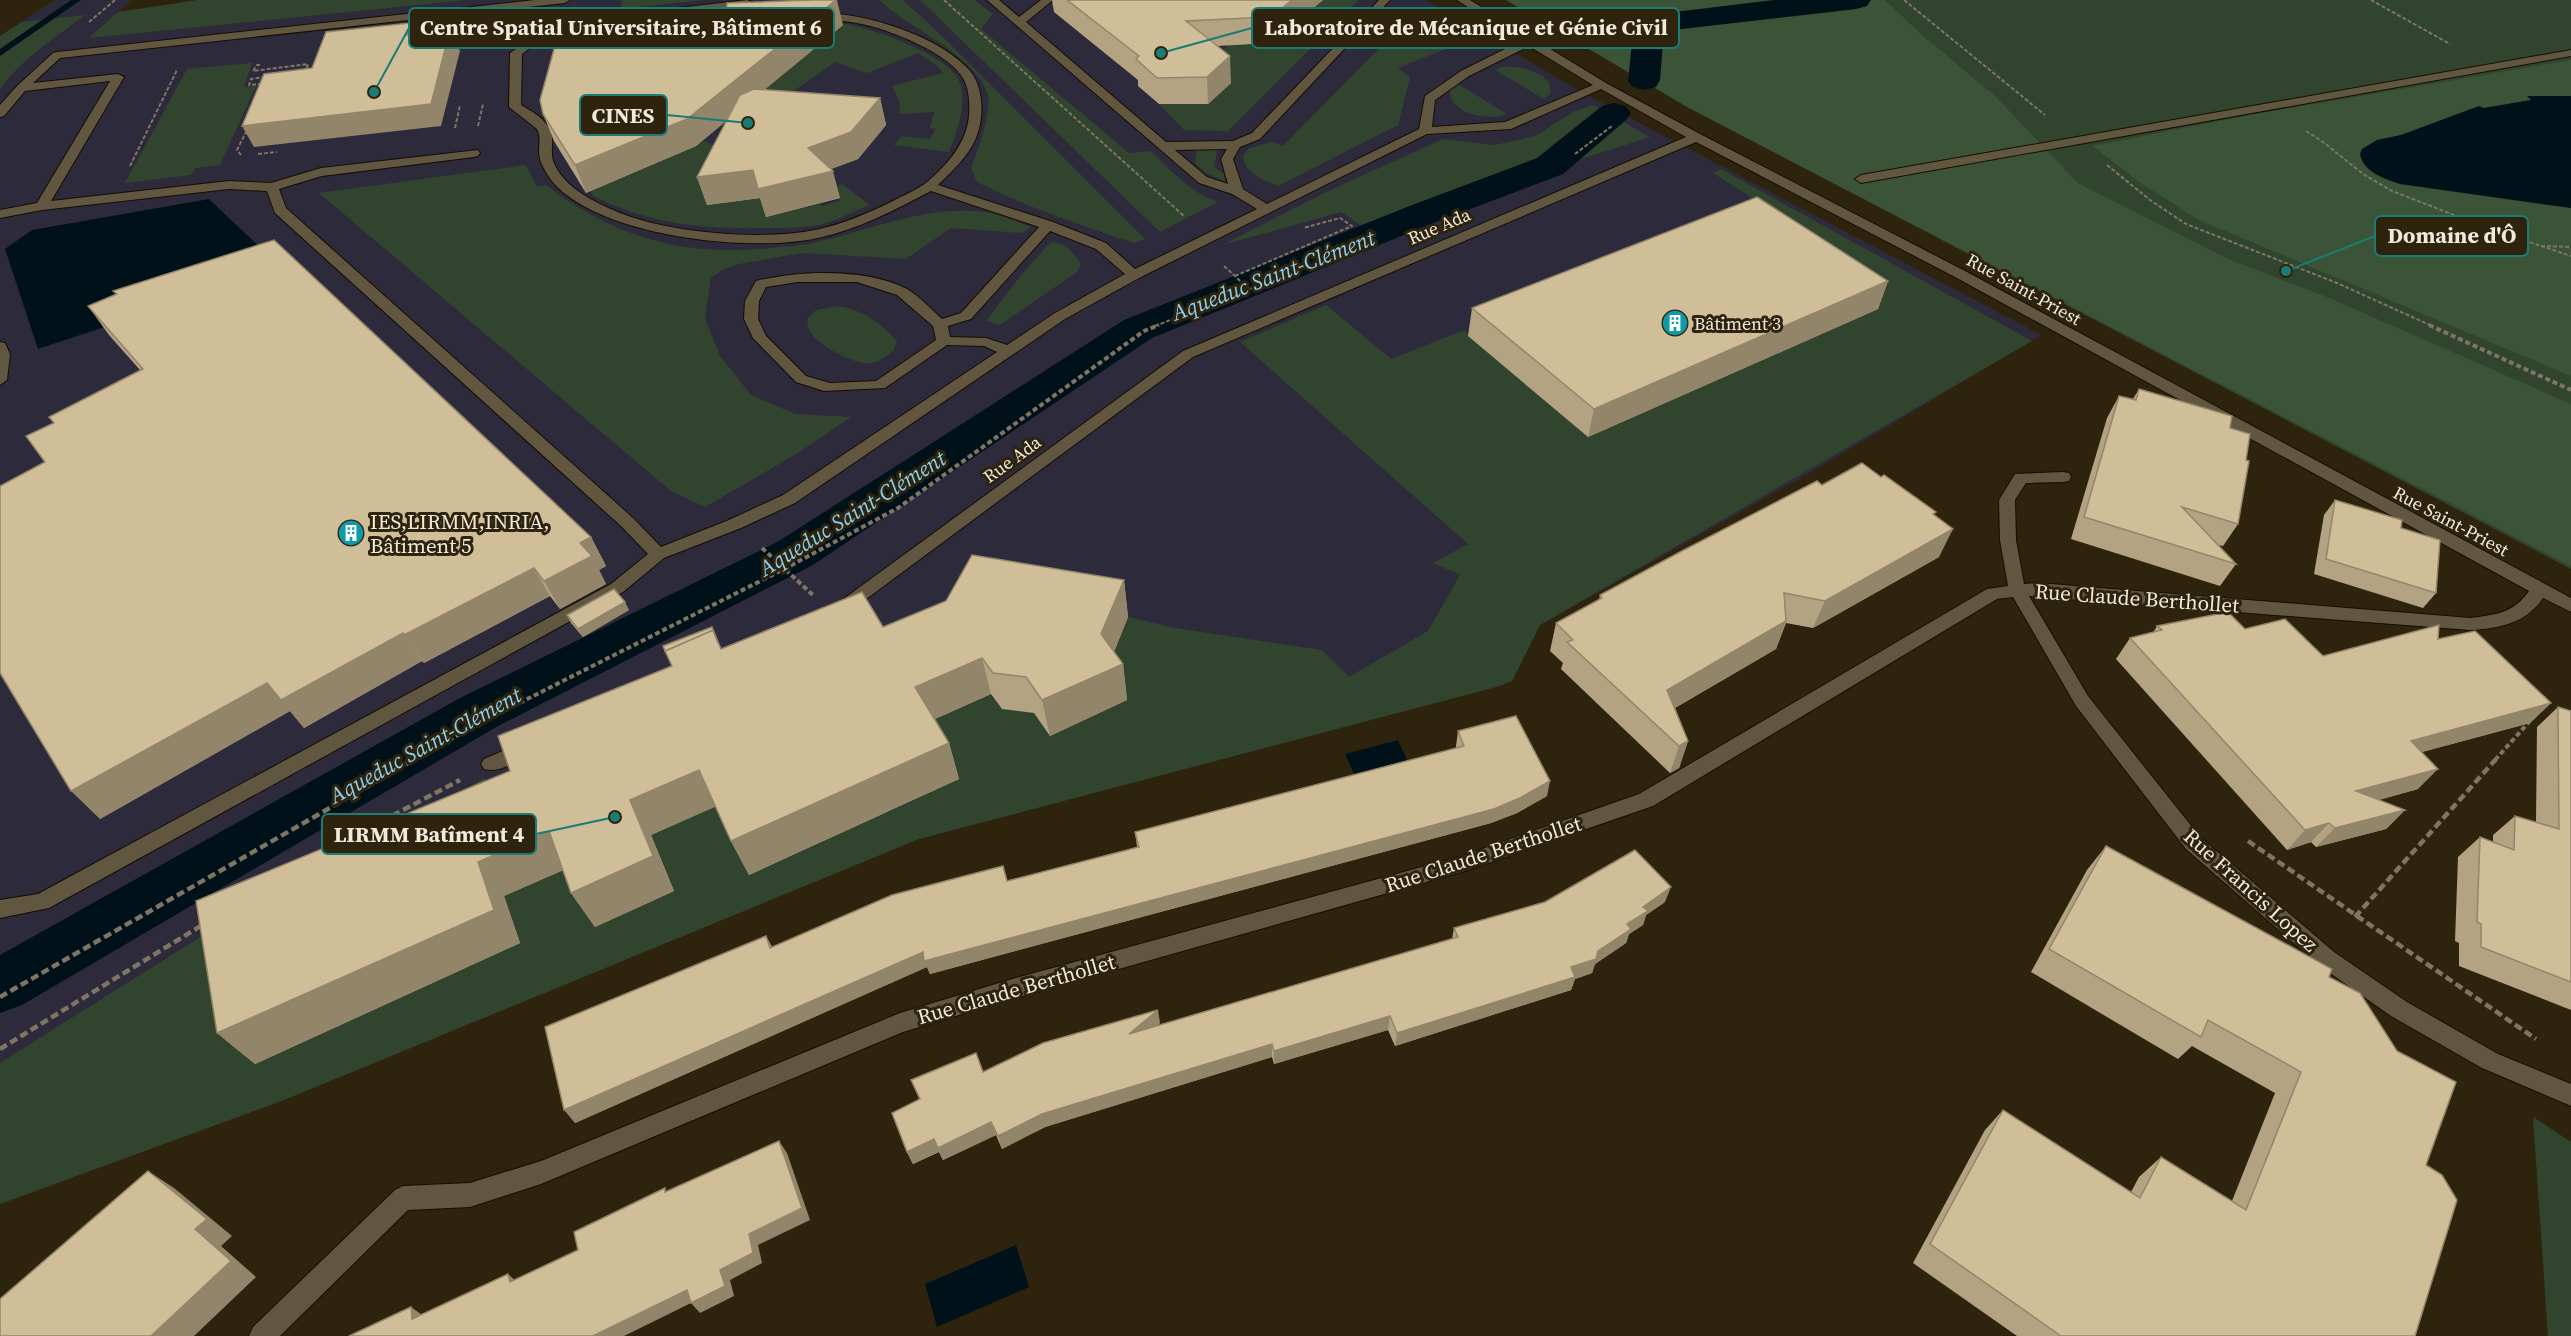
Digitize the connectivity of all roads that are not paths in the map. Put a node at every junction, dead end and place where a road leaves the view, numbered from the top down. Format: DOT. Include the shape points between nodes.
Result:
graph roads {
  1 [pos="565,0"];
  2 [pos="992,0"];
  3 [pos="1048,0"];
  4 [pos="1385,0"];
  5 [pos="1462,0"];
  6 [pos="766,8"];
  7 [pos="806,15"];
  8 [pos="1019,22"];
  9 [pos="1530,41"];
  10 [pos="2571,53"];
  11 [pos="1602,85"];
  12 [pos="21,88"];
  13 [pos="0,113"];
  14 [pos="1425,131"];
  15 [pos="1696,137"];
  16 [pos="1235,145"];
  17 [pos="1163,146"];
  18 [pos="474,153"];
  19 [pos="1861,178"];
  20 [pos="930,186"];
  21 [pos="272,187"];
  22 [pos="1237,191"];
  23 [pos="42,206"];
  24 [pos="1266,209"];
  25 [pos="0,214"];
  26 [pos="1048,225"];
  27 [pos="1134,275"];
  28 [pos="940,324"];
  29 [pos="944,341"];
  30 [pos="0,346"];
  31 [pos="1009,351"];
  32 [pos="0,380"];
  33 [pos="2063,477"];
  34 [pos="658,554"];
  35 [pos="2540,589"];
  36 [pos="2017,590"];
  37 [pos="2571,606"];
  38 [pos="831,613"];
  39 [pos="546,739"];
  40 [pos="491,764"];
  41 [pos="0,909"];
  42 [pos="2571,1095"];
  43 [pos="262,1336"];
  1 -- 12 [label="street" via="57,55"];
  2 -- 8 [label="street"];
  3 -- 8 [label="street"];
  4 -- 16 [label="street" via="1256,136"];
  5 -- 9 [label="street, Rue Saint-Priest"];
  6 -- 20 [label="street" via="747,3 555,25 516,53 515,107 541,125 552,173 572,192 616,217 659,230 764,238 817,234 881,213"];
  7 -- 20 [label="street" via="885,27 949,59 968,76 976,104 972,134"];
  8 -- 17 [label="street"];
  9 -- 11 [label="street, Rue Saint-Priest"];
  9 -- 14 [label="street" via="1443,87 1429,99"];
  10 -- 19 [label="street"];
  11 -- 14 [label="street" via="1507,126"];
  11 -- 15 [label="street, Rue Saint-Priest"];
  12 -- 13 [label="street"];
  12 -- 23 [label="street" via="118,77"];
  14 -- 24 [label="street"];
  15 -- 35 [label="street, Rue Saint-Priest" via="1960,274"];
  15 -- 38 [label="street, Rue Ada" via="1188,354"];
  16 -- 17 [label="street"];
  16 -- 22 [label="street" via="1227,159"];
  17 -- 22 [label="street" via="1203,180"];
  18 -- 21 [label="street" via="321,172"];
  20 -- 26 [label="street"];
  21 -- 23 [label="street" via="229,185"];
  21 -- 34 [label="street" via="280,210"];
  22 -- 24 [label="street"];
  23 -- 25 [label="street"];
  24 -- 27 [label="street"];
  26 -- 27 [label="street" via="1101,246"];
  26 -- 28 [label="street" via="966,316"];
  27 -- 31 [label="street" via="1060,316"];
  28 -- 29 [label="street"];
  28 -- 29 [label="street" via="902,292 858,278 798,278 761,284 752,301 751,319 760,338 779,360 801,380 829,388 880,385"];
  29 -- 31 [label="street" via="986,342"];
  30 -- 32 [label="street"];
  31 -- 34 [label="street" via="789,499"];
  33 -- 36 [label="street" via="2021,478 2007,500 2008,540"];
  34 -- 41 [label="street" via="616,588 42,902"];
  35 -- 36 [label="street, Rue Claude Berthollet" via="2525,608 2505,621 2470,624"];
  35 -- 37 [label="street, Rue Saint-Priest"];
  36 -- 42 [label="street, Rue Francis Lopez" via="2082,701 2193,843 2327,959 2398,1009 2490,1061"];
  36 -- 43 [label="street, Rue Claude Berthollet" via="1993,593 1646,800 1462,864 900,1023 541,1172 470,1195 403,1198"];
  39 -- 40 [label="street"];
}
